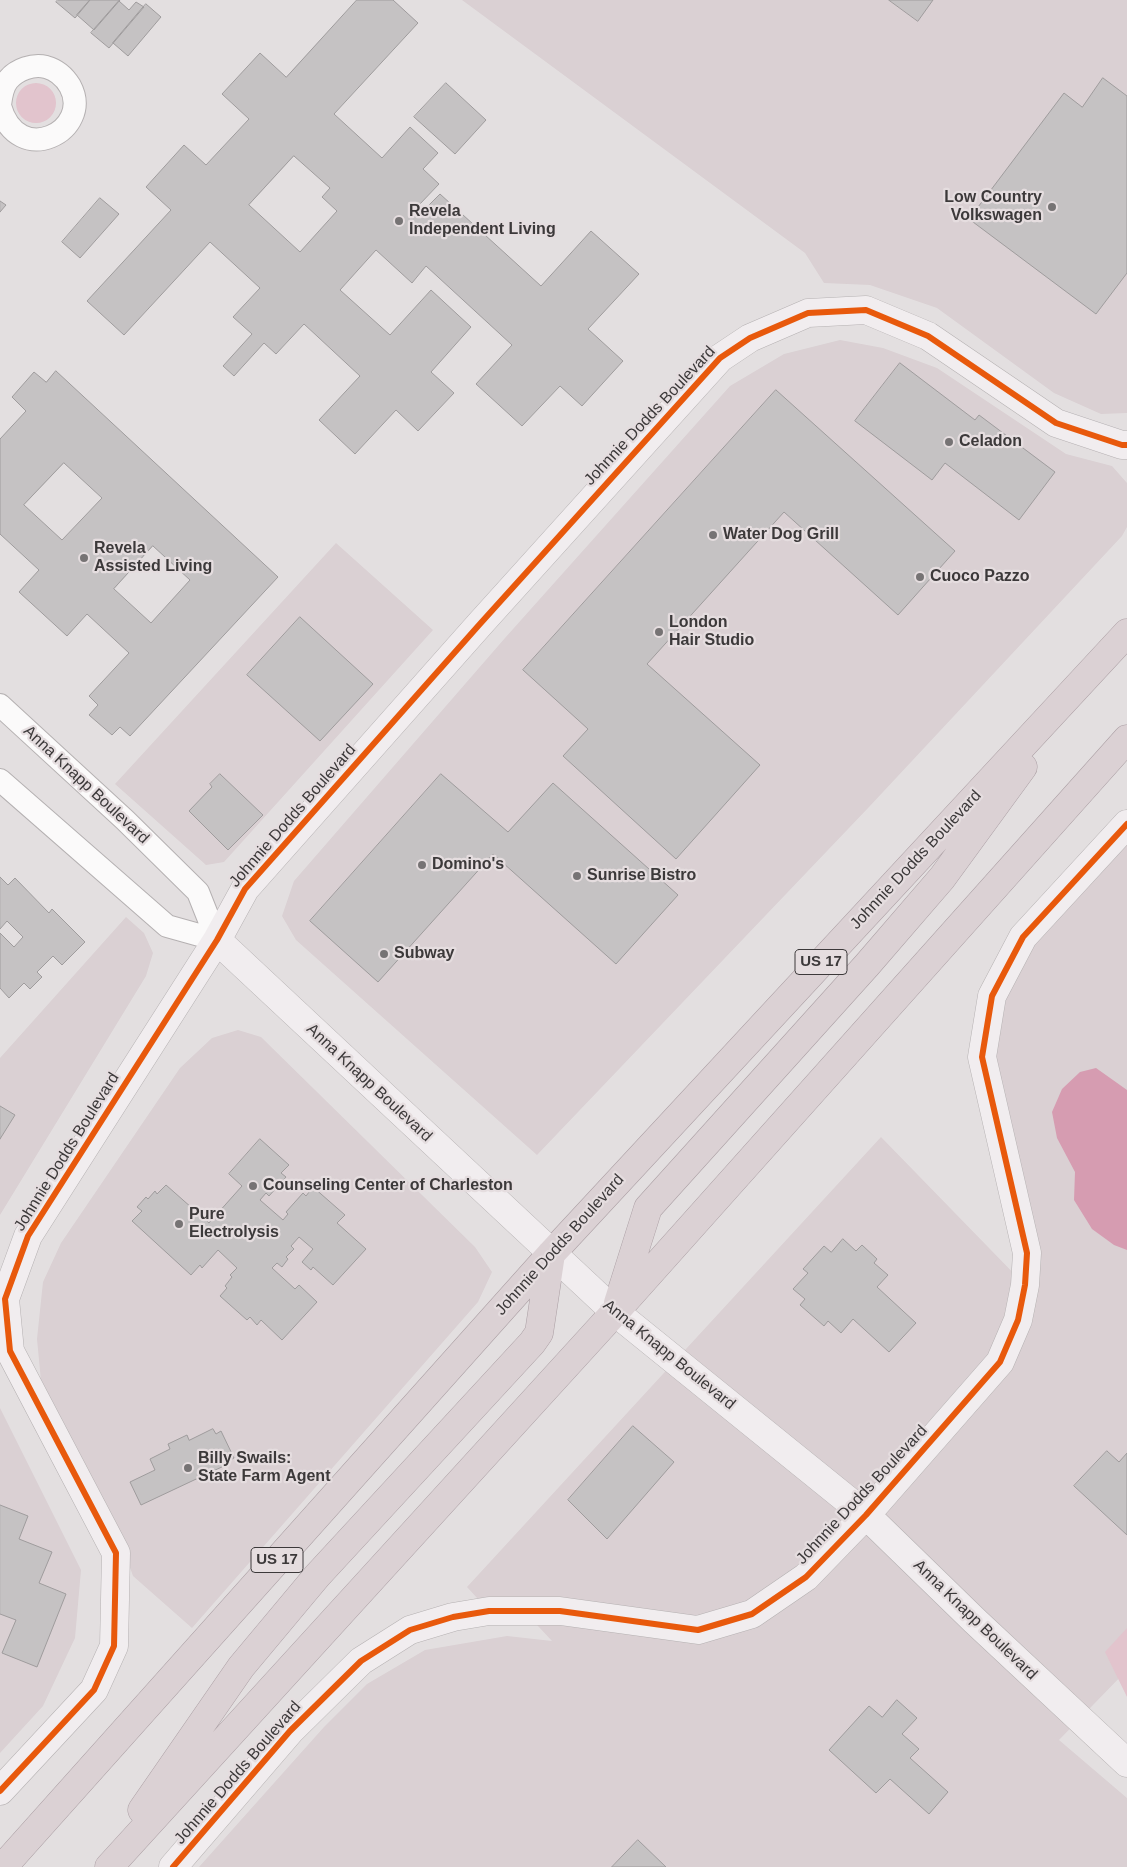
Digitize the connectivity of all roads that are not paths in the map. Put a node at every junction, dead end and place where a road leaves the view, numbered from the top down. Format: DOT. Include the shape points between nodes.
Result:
graph roads {
  1 [pos="4,76"];
  2 [pos="0,106"];
  3 [pos="1127,445"];
  4 [pos="1127,633"];
  5 [pos="1092,671"];
  6 [pos="0,706"];
  7 [pos="1127,739"];
  8 [pos="0,780"];
  9 [pos="1127,824"];
  10 [pos="217,940"];
  11 [pos="551,1254"];
  12 [pos="615,1312"];
  13 [pos="866,1515"];
  14 [pos="1127,1763"];
  15 [pos="0,1791"];
  16 [pos="3,1867"];
  17 [pos="102,1867"];
  18 [pos="109,1867"];
  19 [pos="173,1867"];
  1 -- 2 [label="street"];
  1 -- 2 [label="street" via="36,66 45,67 66,79 74,102 67,125 58,134 42,140 29,139 7,126"];
  3 -- 10 [label="street, Johnnie Dodds Boulevard" via="1056,423 928,336 866,310 808,313 750,338 720,358 451,656 245,889"];
  4 -- 5 [label="highway, Johnnie Dodds Boulevard / US 17"];
  5 -- 11 [label="highway, Johnnie Dodds Boulevard / US 17"];
  5 -- 12 [label="highway" via="942,878 648,1208"];
  6 -- 10 [label="street, Anna Knapp Boulevard" via="198,892"];
  7 -- 12 [label="highway, Johnnie Dodds Boulevard"];
  8 -- 10 [label="street, Anna Knapp Boulevard" via="167,926"];
  9 -- 13 [label="street, Johnnie Dodds Boulevard" via="1023,937 992,996 982,1057 1027,1253 1018,1320 1000,1362"];
  10 -- 11 [label="street, Anna Knapp Boulevard"];
  10 -- 15 [label="street, Johnnie Dodds Boulevard" via="28,1236 5,1299 10,1351 116,1553 114,1646 94,1690"];
  11 -- 12 [label="street, Anna Knapp Boulevard"];
  11 -- 16 [label="highway, Johnnie Dodds Boulevard / US 17"];
  11 -- 17 [label="highway" via="539,1333 532,1343 317,1576 247,1660"];
  12 -- 13 [label="street, Anna Knapp Boulevard"];
  12 -- 18 [label="highway, Johnnie Dodds Boulevard"];
  13 -- 14 [label="street, Anna Knapp Boulevard"];
  13 -- 19 [label="street, Johnnie Dodds Boulevard" via="806,1576 752,1614 698,1630 560,1611 489,1611 453,1617 410,1630 361,1661 290,1731"];
}
